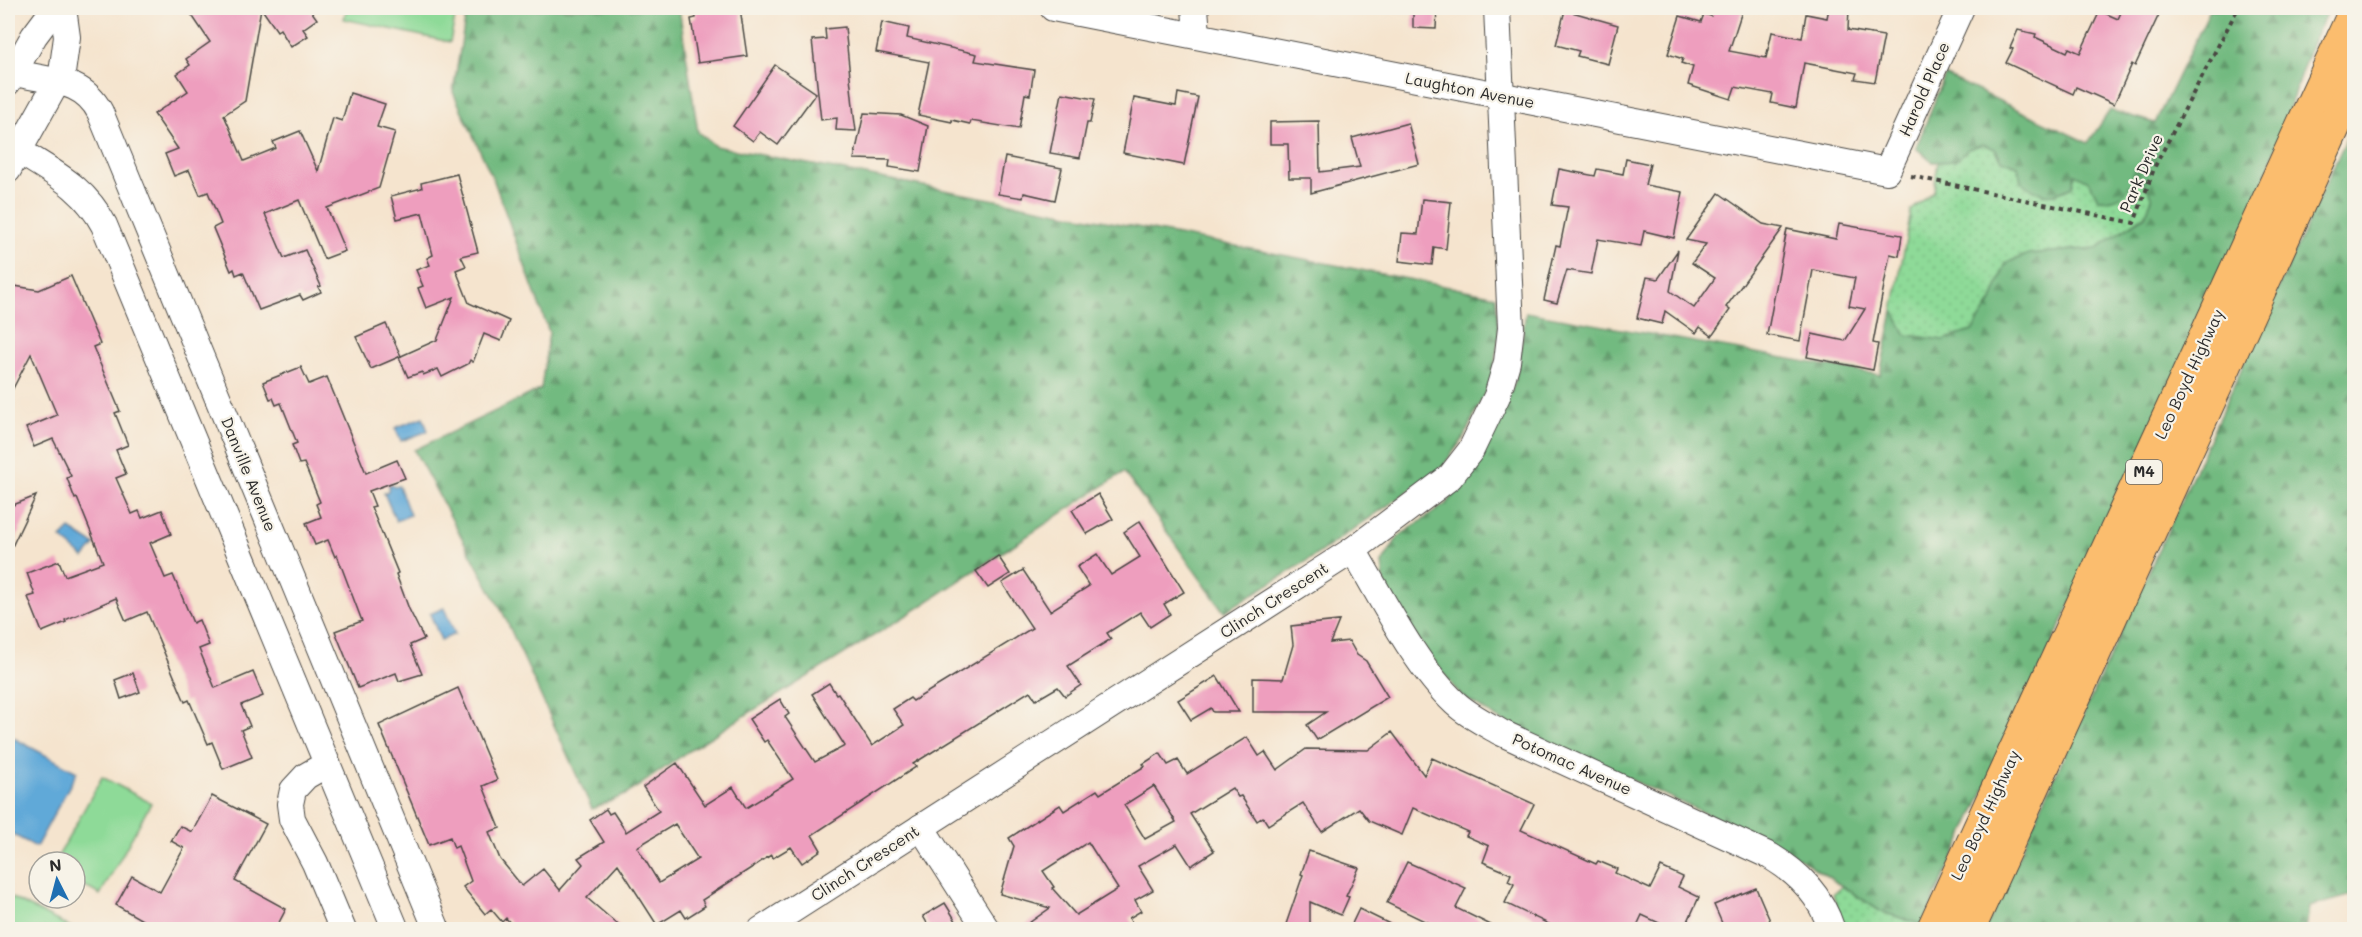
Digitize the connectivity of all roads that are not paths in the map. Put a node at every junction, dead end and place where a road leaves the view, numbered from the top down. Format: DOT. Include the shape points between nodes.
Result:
graph roads {
  1 [pos="55,8"];
  2 [pos="63,8"];
  3 [pos="1053,8"];
  4 [pos="1195,8"];
  5 [pos="1497,8"];
  6 [pos="1961,8"];
  7 [pos="2355,14"];
  8 [pos="1197,34"];
  9 [pos="10,77"];
  10 [pos="57,81"];
  11 [pos="2355,82"];
  12 [pos="1502,97"];
  13 [pos="11,155"];
  14 [pos="1887,171"];
  15 [pos="1353,550"];
  16 [pos="327,764"];
  17 [pos="921,827"];
  18 [pos="343,930"];
  19 [pos="396,930"];
  20 [pos="437,930"];
  21 [pos="761,930"];
  22 [pos="987,930"];
  23 [pos="1832,930"];
  24 [pos="1933,930"];
  25 [pos="1968,930"];
  1 -- 9 [label="street"];
  2 -- 10 [label="street" via="67,37 62,73"];
  3 -- 8 [label="street, Laughton Avenue"];
  4 -- 8 [label="street"];
  5 -- 12 [label="street, Clinch Crescent"];
  6 -- 14 [label="street, Harold Place"];
  7 -- 24 [label="highway, Leo Boyd Highway / M4"];
  8 -- 12 [label="street, Laughton Avenue"];
  9 -- 10 [label="street, Danville Avenue"];
  10 -- 13 [label="street"];
  10 -- 20 [label="street, Danville Avenue" via="89,94 100,112"];
  11 -- 25 [label="highway, Leo Boyd Highway / M4"];
  12 -- 14 [label="street, Laughton Avenue"];
  12 -- 15 [label="street, Clinch Crescent" via="1511,328 1497,396 1471,450 1450,477"];
  13 -- 16 [label="street" via="77,187 95,206"];
  15 -- 17 [label="street, Clinch Crescent"];
  15 -- 23 [label="street, Potomac Avenue" via="1423,665 1456,704 1502,733 1777,860 1820,900"];
  16 -- 18 [label="street" via="292,790 290,804 292,819"];
  16 -- 19 [label="street"];
  17 -- 21 [label="street, Clinch Crescent"];
  17 -- 22 [label="street"];
}
